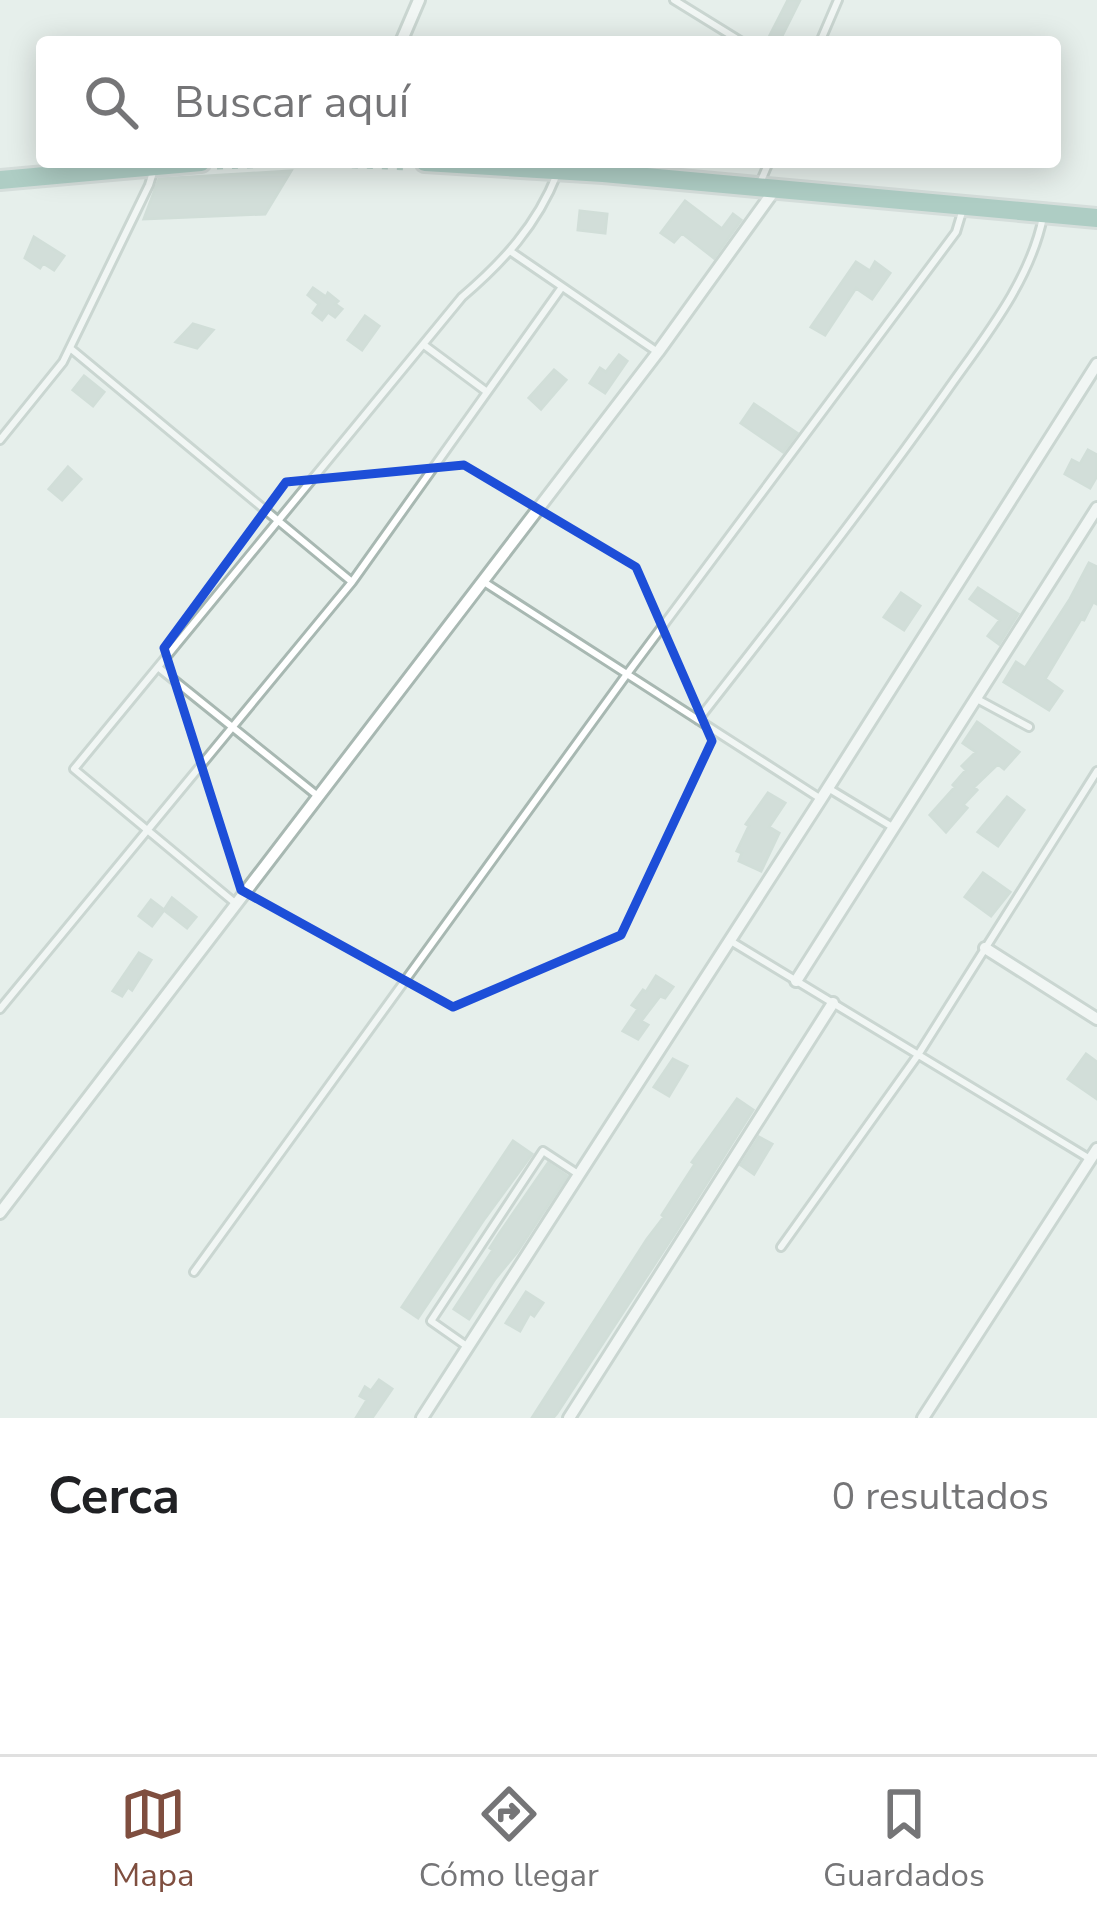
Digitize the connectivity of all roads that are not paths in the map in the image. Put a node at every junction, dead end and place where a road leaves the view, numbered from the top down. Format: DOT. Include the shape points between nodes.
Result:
graph roads {
  1 [pos="419,0"];
  2 [pos="674,0"];
  3 [pos="838,0"];
  4 [pos="404,36"];
  5 [pos="732,36"];
  6 [pos="823,36"];
  7 [pos="122,168"];
  8 [pos="154,168"];
  9 [pos="514,168"];
  10 [pos="769,168"];
  11 [pos="558,171"];
  12 [pos="0,179"];
  13 [pos="767,187"];
  14 [pos="964,206"];
  15 [pos="1043,213"];
  16 [pos="1097,218"];
  17 [pos="510,251"];
  18 [pos="562,287"];
  19 [pos="424,345"];
  20 [pos="70,348"];
  21 [pos="658,352"];
  22 [pos="1097,364"];
  23 [pos="487,392"];
  24 [pos="0,440"];
  25 [pos="1097,508"];
  26 [pos="279,522"];
  27 [pos="352,582"];
  28 [pos="484,582"];
  29 [pos="159,668"];
  30 [pos="627,674"];
  31 [pos="976,699"];
  32 [pos="698,720"];
  33 [pos="232,727"];
  34 [pos="1029,728"];
  35 [pos="1097,771"];
  36 [pos="828,788"];
  37 [pos="319,796"];
  38 [pos="821,800"];
  39 [pos="894,828"];
  40 [pos="147,831"];
  41 [pos="235,903"];
  42 [pos="728,940"];
  43 [pos="986,948"];
  44 [pos="796,981"];
  45 [pos="833,1003"];
  46 [pos="0,1009"];
  47 [pos="1097,1018"];
  48 [pos="918,1055"];
  49 [pos="1094,1154"];
  50 [pos="578,1174"];
  51 [pos="0,1213"];
  52 [pos="781,1247"];
  53 [pos="194,1272"];
  54 [pos="468,1347"];
  55 [pos="422,1418"];
  56 [pos="568,1418"];
  57 [pos="923,1418"];
  1 -- 4 [label="street"];
  2 -- 5 [label="lane"];
  3 -- 6 [label="lane"];
  7 -- 12 [label="main road"];
  8 -- 20 [label="lane"];
  9 -- 11 [label="main road"];
  10 -- 13 [label="lane"];
  11 -- 13 [label="main road"];
  11 -- 17 [label="lane"];
  13 -- 14 [label="main road"];
  13 -- 21 [label="street"];
  14 -- 15 [label="main road"];
  14 -- 30 [label="lane" via="956,232"];
  15 -- 16 [label="main road"];
  15 -- 32 [label="lane" via="1038,238 989,329"];
  17 -- 18 [label="lane"];
  17 -- 19 [label="lane"];
  18 -- 21 [label="lane"];
  18 -- 23 [label="lane"];
  19 -- 23 [label="lane"];
  19 -- 26 [label="lane"];
  20 -- 24 [label="lane"];
  20 -- 26 [label="lane"];
  21 -- 28 [label="street"];
  22 -- 36 [label="street"];
  23 -- 27 [label="lane"];
  25 -- 31 [label="street"];
  26 -- 27 [label="lane"];
  26 -- 29 [label="lane"];
  27 -- 33 [label="lane"];
  28 -- 30 [label="lane"];
  28 -- 37 [label="street"];
  29 -- 33 [label="lane"];
  29 -- 40 [label="lane" via="74,769"];
  30 -- 32 [label="lane"];
  30 -- 53 [label="lane"];
  31 -- 34 [label="lane"];
  31 -- 39 [label="street"];
  32 -- 38 [label="lane"];
  33 -- 37 [label="lane"];
  33 -- 40 [label="lane"];
  35 -- 43 [label="lane"];
  36 -- 38 [label="street"];
  36 -- 39 [label="lane"];
  37 -- 41 [label="street"];
  38 -- 42 [label="street"];
  39 -- 44 [label="street"];
  40 -- 41 [label="lane"];
  40 -- 46 [label="lane"];
  41 -- 51 [label="street"];
  42 -- 44 [label="lane"];
  42 -- 50 [label="street"];
  43 -- 47 [label="street"];
  43 -- 48 [label="lane"];
  44 -- 45 [label="lane"];
  45 -- 48 [label="lane"];
  45 -- 56 [label="street"];
  48 -- 49 [label="lane"];
  48 -- 52 [label="lane"];
  49 -- 57 [label="street"];
  50 -- 54 [label="street"];
  50 -- 54 [label="lane" via="542,1151 431,1321"];
  54 -- 55 [label="street"];
}
